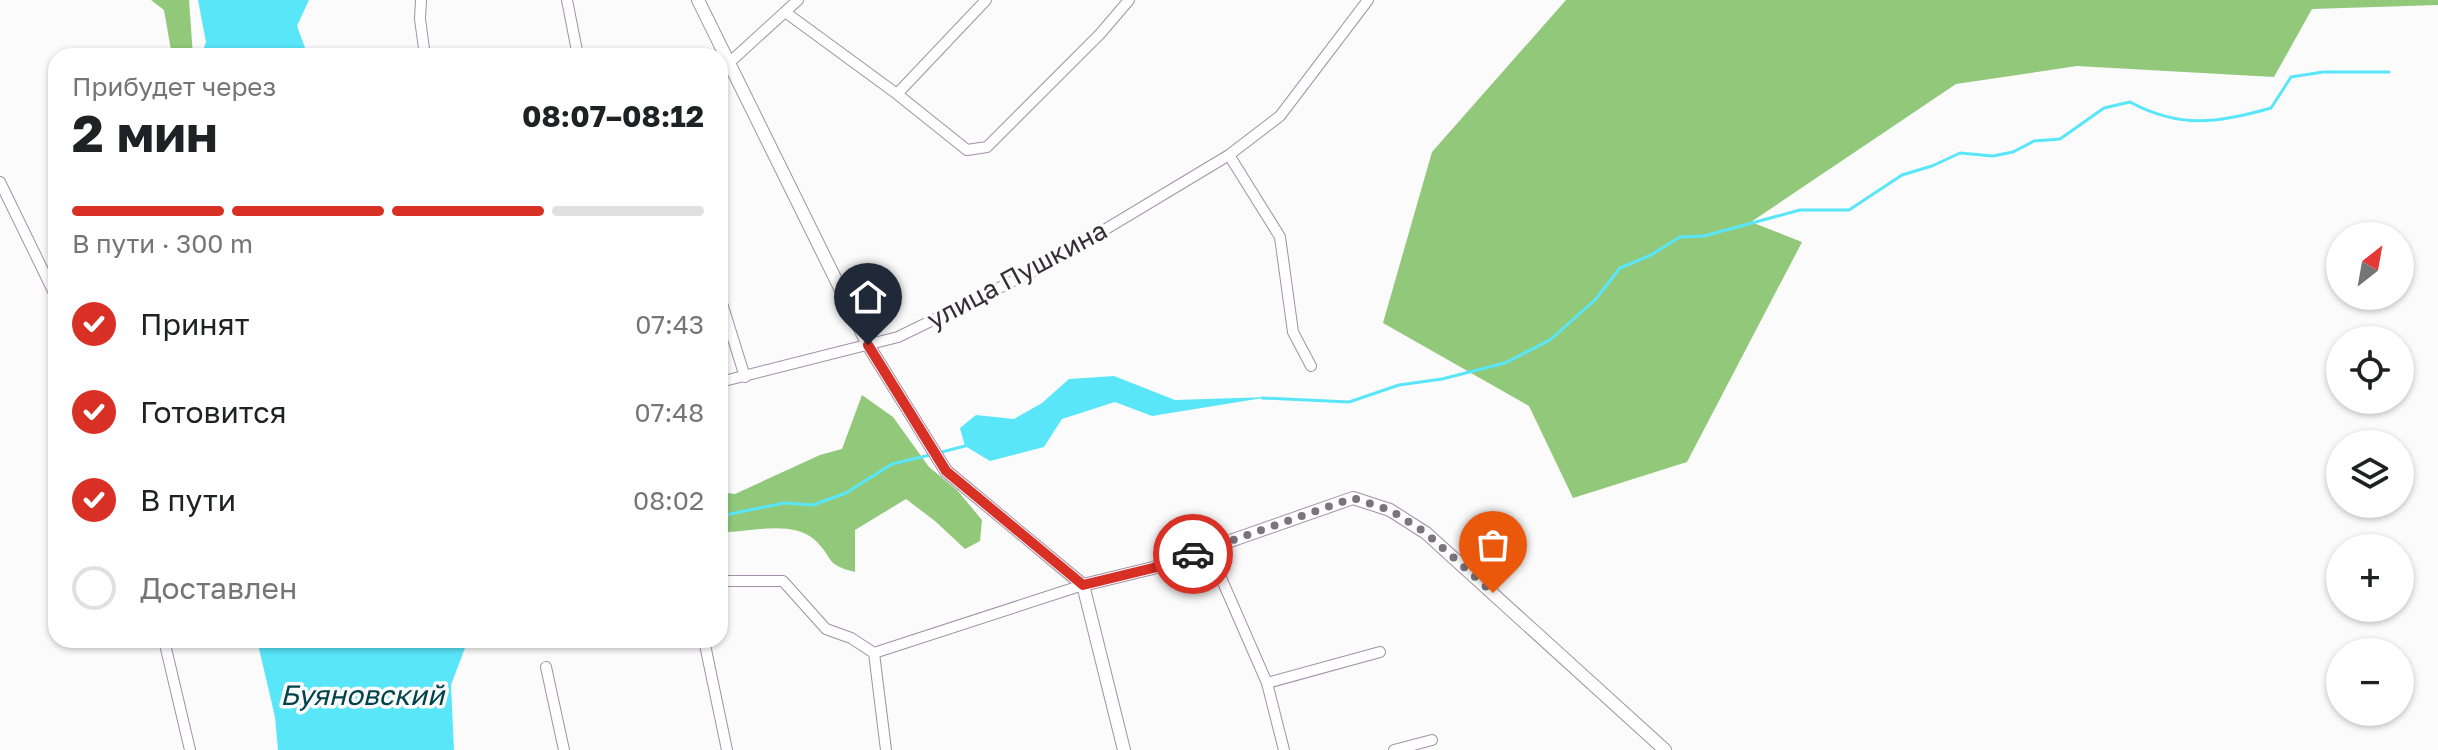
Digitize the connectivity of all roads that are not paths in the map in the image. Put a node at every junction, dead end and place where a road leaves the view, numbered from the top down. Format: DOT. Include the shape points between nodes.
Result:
graph roads {
  1 [pos="421,0"];
  2 [pos="567,0"];
  3 [pos="698,0"];
  4 [pos="798,0"];
  5 [pos="986,0"];
  6 [pos="1129,0"];
  7 [pos="1368,0"];
  8 [pos="785,12"];
  9 [pos="424,48"];
  10 [pos="576,48"];
  11 [pos="723,48"];
  12 [pos="728,58"];
  13 [pos="730,62"];
  14 [pos="897,94"];
  15 [pos="1229,155"];
  16 [pos="0,182"];
  17 [pos="48,281"];
  18 [pos="728,323"];
  19 [pos="868,345"];
  20 [pos="1311,366"];
  21 [pos="745,377"];
  22 [pos="728,380"];
  23 [pos="1208,548"];
  24 [pos="728,581"];
  25 [pos="1083,585"];
  26 [pos="166,648"];
  27 [pos="706,648"];
  28 [pos="1380,652"];
  29 [pos="874,653"];
  30 [pos="546,667"];
  31 [pos="1267,683"];
  32 [pos="1432,740"];
  33 [pos="1652,744"];
  34 [pos="190,750"];
  35 [pos="564,750"];
  36 [pos="727,750"];
  37 [pos="886,750"];
  38 [pos="1124,750"];
  39 [pos="1284,750"];
  40 [pos="1394,750"];
  41 [pos="1665,750"];
  1 -- 9 [label="street"];
  2 -- 10 [label="street"];
  3 -- 11 [label="street"];
  4 -- 8 [label="street"];
  5 -- 14 [label="street"];
  6 -- 14 [label="street" via="987,147 967,150"];
  7 -- 15 [label="street, улица Пушкина" via="1280,116"];
  8 -- 13 [label="street"];
  8 -- 14 [label="street"];
  12 -- 13 [label="street"];
  13 -- 19 [label="street"];
  15 -- 19 [label="street, улица Пушкина" via="1046,265 898,337"];
  15 -- 20 [label="street" via="1280,237 1293,332"];
  16 -- 17 [label="street"];
  18 -- 21 [label="street"];
  19 -- 21 [label="street, улица Пушкина"];
  19 -- 25 [label="street" via="946,471"];
  21 -- 22 [label="street, улица Пушкина"];
  23 -- 25 [label="street"];
  23 -- 31 [label="street"];
  23 -- 33 [label="street" via="1353,498 1390,510 1426,533"];
  24 -- 29 [label="street" via="783,581 826,629"];
  25 -- 29 [label="street"];
  25 -- 38 [label="street"];
  26 -- 34 [label="street"];
  27 -- 36 [label="street"];
  28 -- 31 [label="street"];
  29 -- 37 [label="street"];
  30 -- 35 [label="street"];
  31 -- 39 [label="street"];
  32 -- 40 [label="street"];
  33 -- 41 [label="street"];
}
